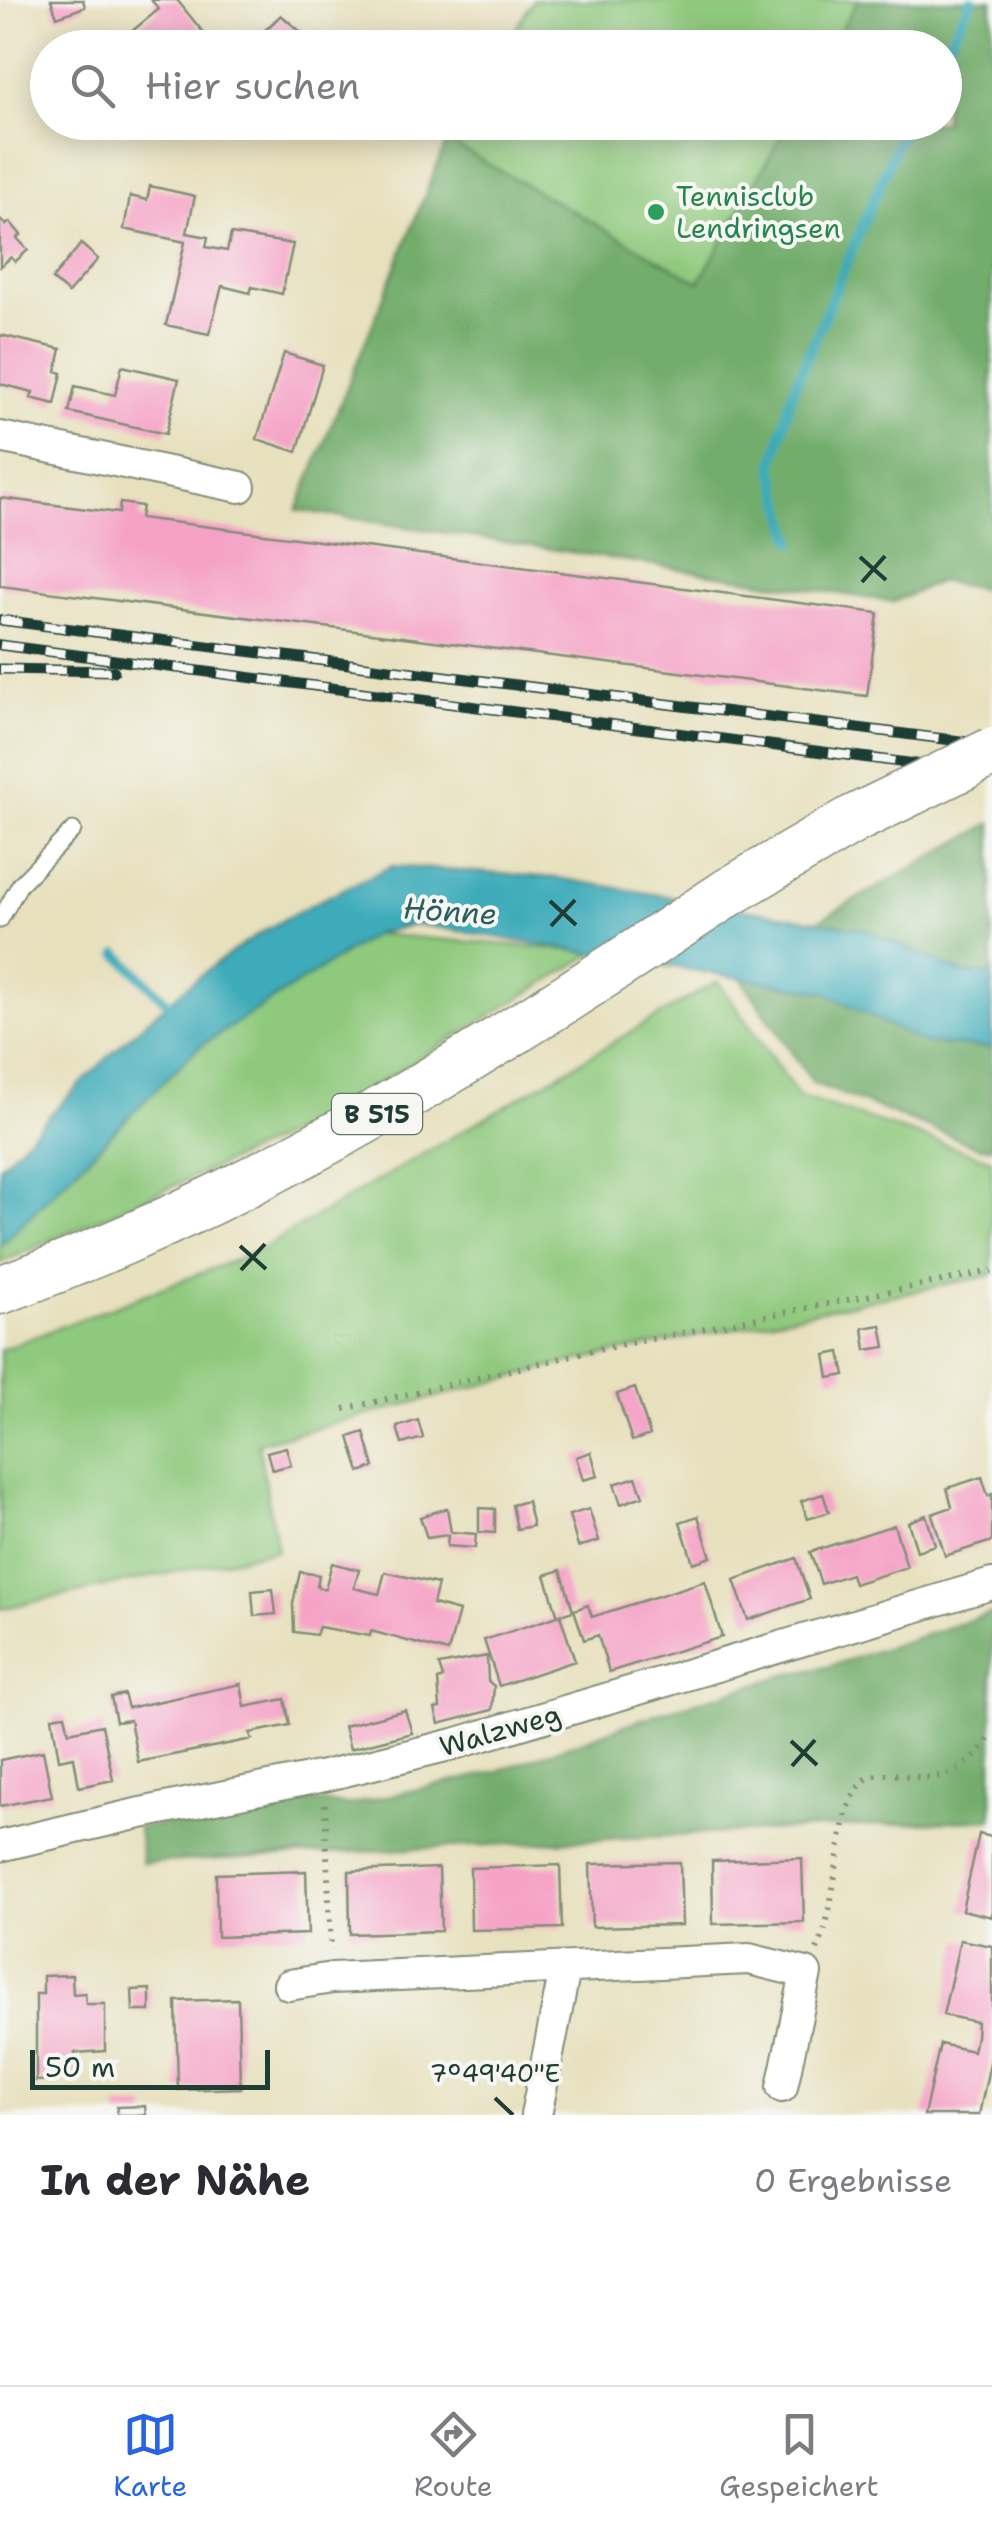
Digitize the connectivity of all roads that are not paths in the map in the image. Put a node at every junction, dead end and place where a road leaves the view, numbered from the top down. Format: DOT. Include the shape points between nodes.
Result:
graph roads {
  1 [pos="0,437"];
  2 [pos="240,487"];
  3 [pos="992,752"];
  4 [pos="73,830"];
  5 [pos="0,920"];
  6 [pos="0,1290"];
  7 [pos="992,1584"];
  8 [pos="0,1846"];
  9 [pos="565,1968"];
  10 [pos="289,1985"];
  11 [pos="782,2087"];
  12 [pos="536,2115"];
  1 -- 2 [label="street"];
  3 -- 6 [label="main road, B 515, bridge" via="854,819 729,892 477,1057 311,1152 182,1217"];
  4 -- 5 [label="lane" via="20,884"];
  7 -- 8 [label="street, Walzweg" via="454,1744"];
  9 -- 10 [label="street"];
  9 -- 11 [label="street" via="748,1959 806,1973"];
  9 -- 12 [label="street"];
}
